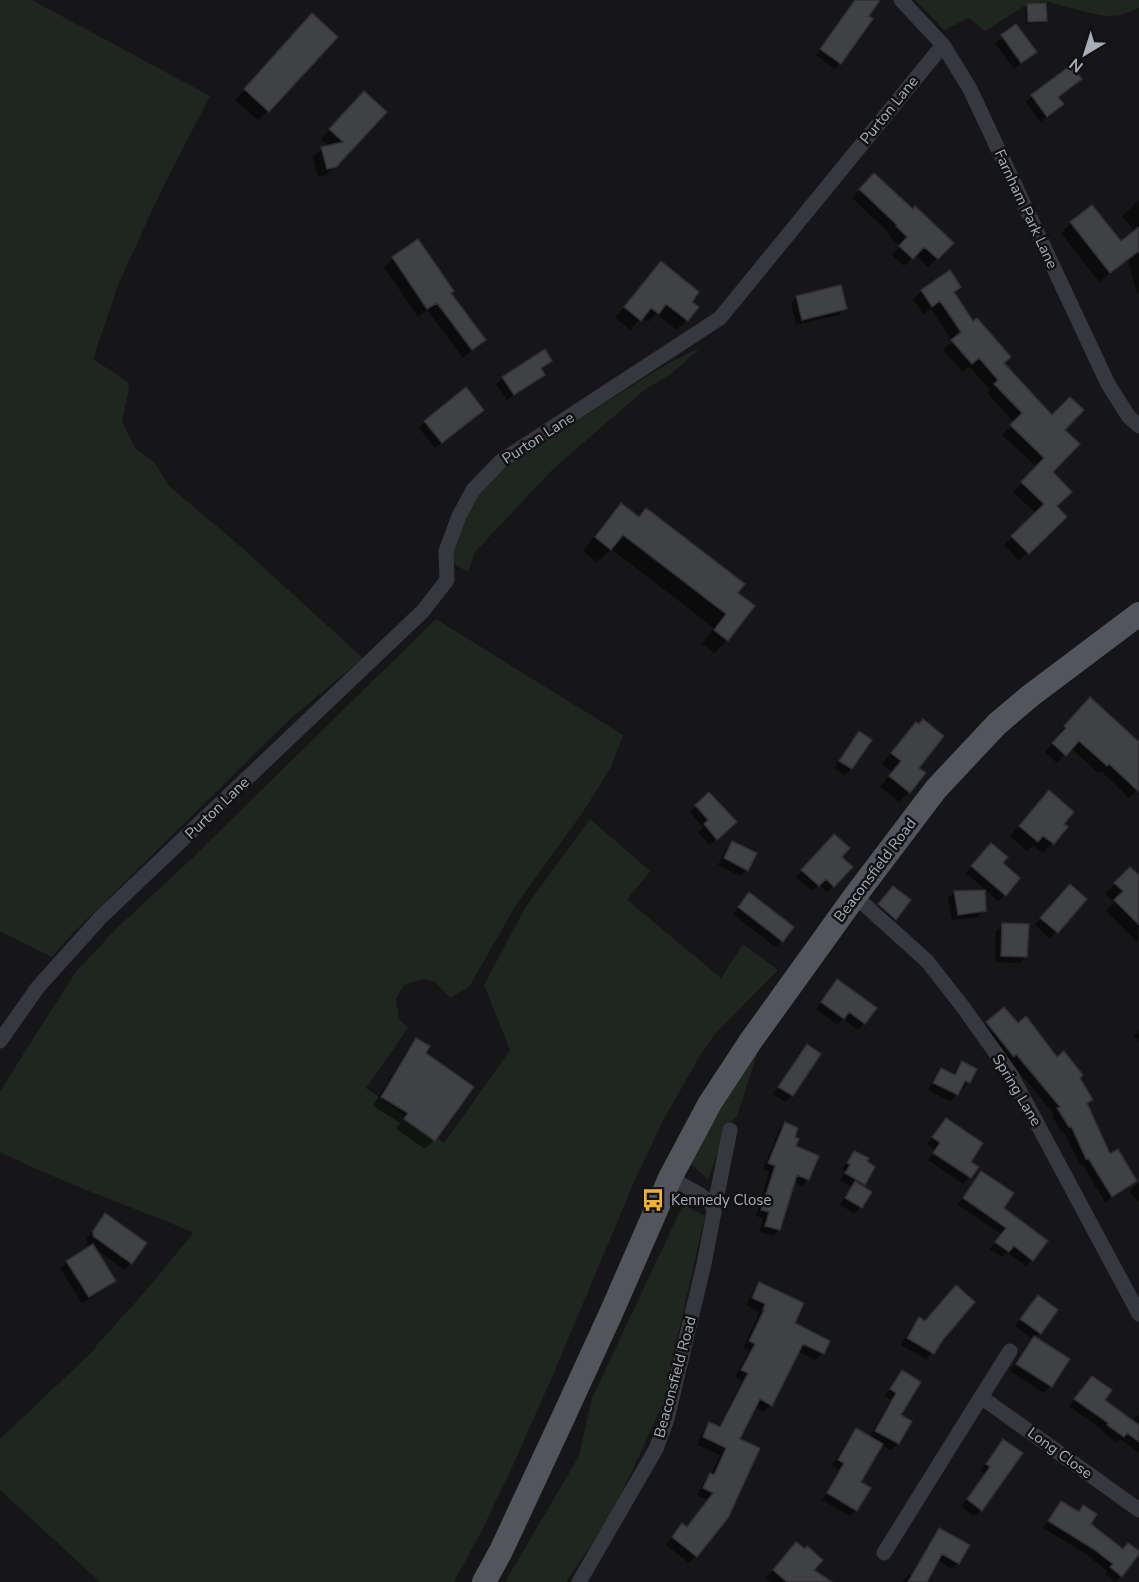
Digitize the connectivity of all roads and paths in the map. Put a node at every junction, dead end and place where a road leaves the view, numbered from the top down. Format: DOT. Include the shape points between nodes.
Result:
graph roads {
  1 [pos="901,0"];
  2 [pos="943,45"];
  3 [pos="1139,426"];
  4 [pos="1139,614"];
  5 [pos="855,896"];
  6 [pos="0,1041"];
  7 [pos="730,1130"];
  8 [pos="670,1178"];
  9 [pos="713,1205"];
  10 [pos="1139,1314"];
  11 [pos="1010,1351"];
  12 [pos="981,1397"];
  13 [pos="1139,1510"];
  14 [pos="884,1553"];
  15 [pos="484,1582"];
  16 [pos="579,1582"];
  1 -- 2 [label="street, Farnham Park Lane"];
  2 -- 3 [label="street, Farnham Park Lane" via="970,89 1108,384"];
  2 -- 6 [label="street, Purton Lane" via="720,318 501,461 473,490 446,551 447,580 423,611 101,917 38,987"];
  4 -- 5 [label="main road, Beaconsfield Road" via="997,724 936,789"];
  5 -- 8 [label="main road, Beaconsfield Road" via="750,1042 710,1103"];
  5 -- 10 [label="street, Spring Lane" via="927,961 1010,1073"];
  7 -- 9 [label="street, Beaconsfield Road"];
  8 -- 9 [label="street"];
  8 -- 15 [label="main road, Beaconsfield Road" via="567,1410"];
  9 -- 16 [label="street, Beaconsfield Road" via="704,1264 667,1419 656,1449"];
  11 -- 12 [label="street"];
  12 -- 13 [label="street, Long Close"];
  12 -- 14 [label="street"];
}
